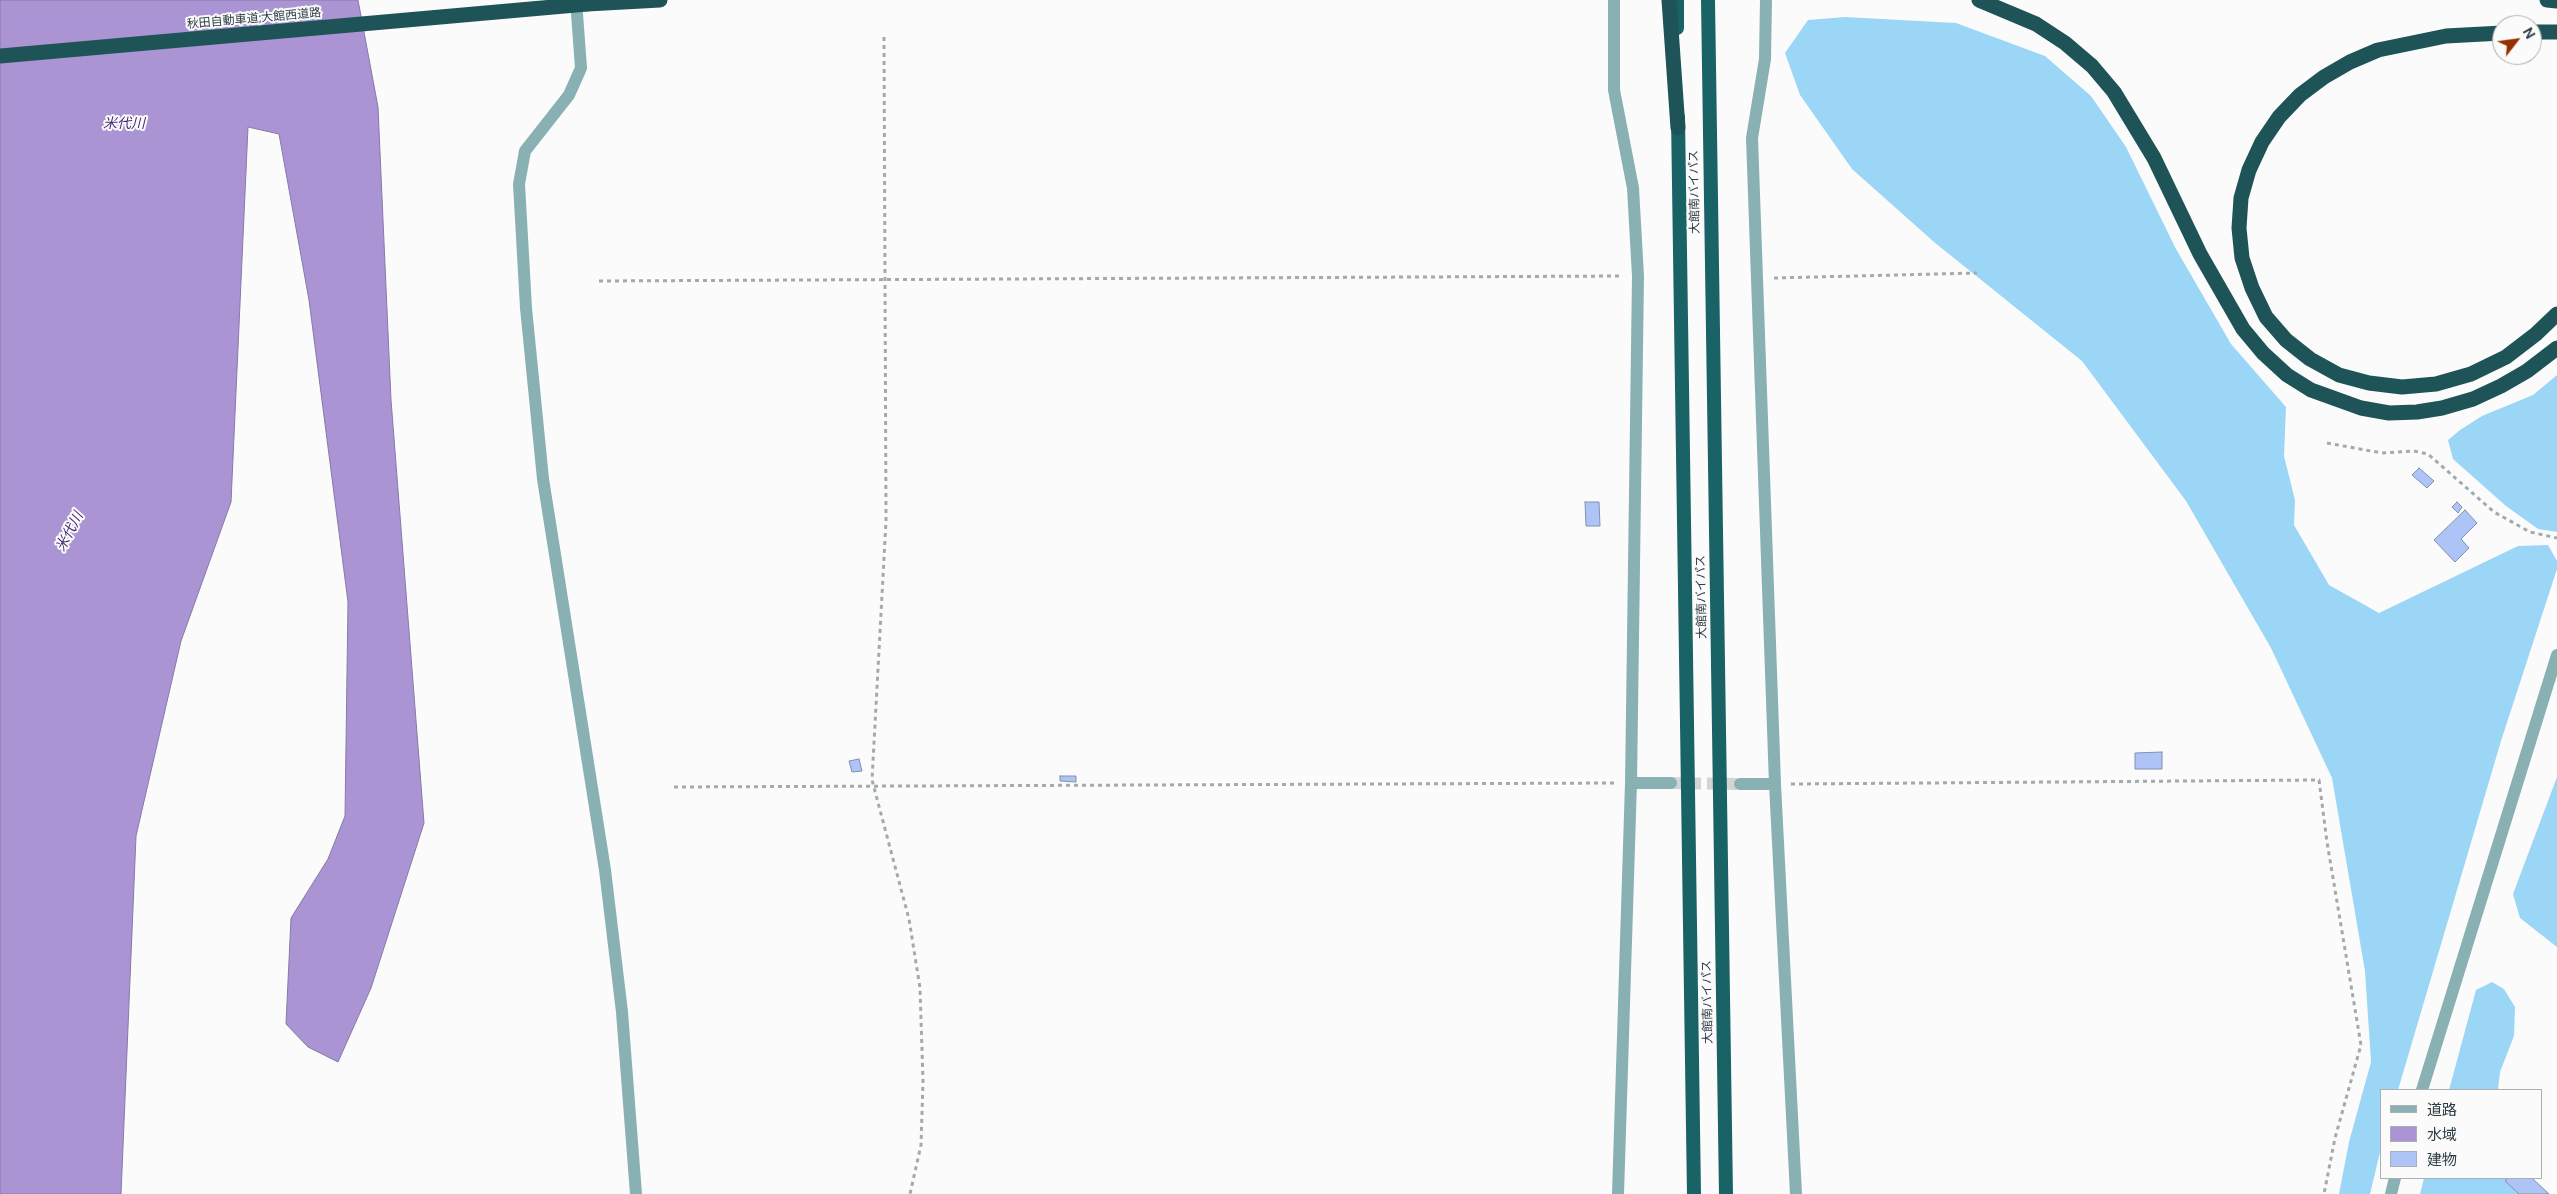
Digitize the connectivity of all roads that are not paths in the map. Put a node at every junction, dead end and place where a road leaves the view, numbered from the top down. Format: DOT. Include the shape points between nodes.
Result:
graph roads {
  1 [pos="660,0"];
  2 [pos="1614,0"];
  3 [pos="1670,0"];
  4 [pos="1677,0"];
  5 [pos="1708,0"];
  6 [pos="1766,0"];
  7 [pos="1978,0"];
  8 [pos="2547,0"];
  9 [pos="2557,1"];
  10 [pos="581,2"];
  11 [pos="2542,32"];
  12 [pos="2557,32"];
  13 [pos="2492,34"];
  14 [pos="0,56"];
  15 [pos="1678,128"];
  16 [pos="2557,314"];
  17 [pos="2557,348"];
  18 [pos="2557,655"];
  19 [pos="1631,783"];
  20 [pos="1671,784"];
  21 [pos="1740,784"];
  22 [pos="1775,784"];
  23 [pos="2422,1089"];
  24 [pos="2395,1179"];
  25 [pos="636,1194"];
  26 [pos="1618,1194"];
  27 [pos="1694,1194"];
  28 [pos="1726,1194"];
  29 [pos="1796,1194"];
  30 [pos="2391,1194"];
  1 -- 10 [label="highway, 秋田自動車道;大館西道路"];
  2 -- 19 [label="street" via="1614,90 1633,188 1638,276"];
  3 -- 15 [label="highway"];
  4 -- 15 [label="highway, 大館南バイパス"];
  5 -- 28 [label="highway, 大館南バイパス"];
  6 -- 22 [label="street" via="1765,59 1752,138"];
  7 -- 17 [label="highway" via="2036,24 2092,66 2114,92 2154,158 2200,254 2242,329 2287,375 2311,390 2361,408 2389,413 2442,408 2473,400 2501,386"];
  8 -- 9 [label="highway"];
  10 -- 14 [label="highway, 秋田自動車道;大館西道路, bridge"];
  10 -- 25 [label="street" via="581,68 569,95 525,151 519,184 526,308 543,478 605,870 622,1012"];
  11 -- 12 [label="highway"];
  13 -- 16 [label="highway" via="2446,36 2378,50 2324,76 2300,95 2262,142 2249,170 2240,198 2242,258 2266,316 2286,340 2310,359 2339,375 2369,383 2402,386 2436,384 2471,374 2506,357"];
  15 -- 27 [label="highway, 大館南バイパス"];
  18 -- 23 [label="street"];
  19 -- 20 [label="street"];
  19 -- 26 [label="street"];
  21 -- 22 [label="street"];
  22 -- 29 [label="street"];
  24 -- 30 [label="street"];
}
